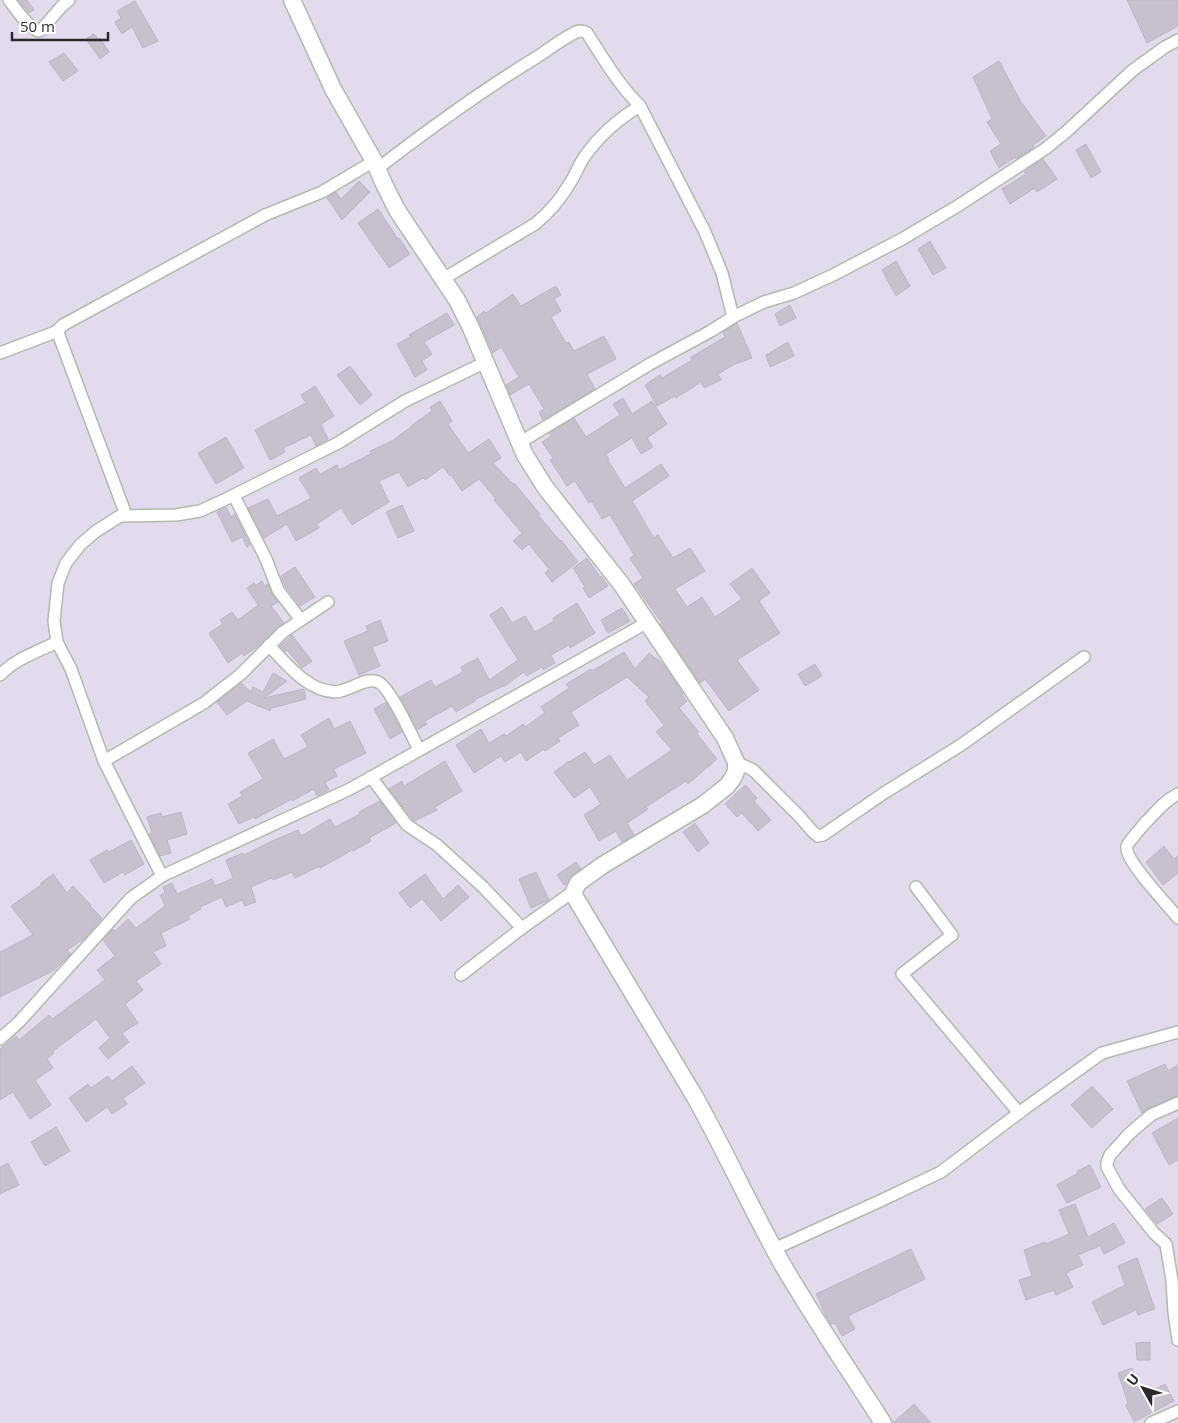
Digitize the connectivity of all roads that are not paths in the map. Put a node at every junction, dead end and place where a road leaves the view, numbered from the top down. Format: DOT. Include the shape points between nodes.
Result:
graph roads {
  1 [pos="8,0"];
  2 [pos="69,0"];
  3 [pos="292,0"];
  4 [pos="1178,40"];
  5 [pos="640,106"];
  6 [pos="376,165"];
  7 [pos="443,279"];
  8 [pos="733,317"];
  9 [pos="58,331"];
  10 [pos="0,353"];
  11 [pos="486,362"];
  12 [pos="519,443"];
  13 [pos="234,496"];
  14 [pos="126,516"];
  15 [pos="328,602"];
  16 [pos="301,620"];
  17 [pos="648,622"];
  18 [pos="57,642"];
  19 [pos="269,645"];
  20 [pos="1084,657"];
  21 [pos="0,675"];
  22 [pos="419,750"];
  23 [pos="104,761"];
  24 [pos="736,762"];
  25 [pos="371,777"];
  26 [pos="1178,794"];
  27 [pos="162,876"];
  28 [pos="916,887"];
  29 [pos="574,891"];
  30 [pos="1178,918"];
  31 [pos="522,928"];
  32 [pos="461,975"];
  33 [pos="1178,1032"];
  34 [pos="0,1039"];
  35 [pos="1178,1103"];
  36 [pos="1019,1113"];
  37 [pos="1178,1242"];
  38 [pos="1166,1244"];
  39 [pos="774,1248"];
  40 [pos="1178,1340"];
  41 [pos="1178,1411"];
  42 [pos="883,1423"];
  43 [pos="1151,1423"];
  1 -- 2 [label="street" via="36,31 41,30"];
  3 -- 6 [label="street" via="333,89"];
  4 -- 8 [label="street" via="1133,70 1045,149 956,208 833,275"];
  5 -- 6 [label="street" via="608,68 587,33 580,31 500,80"];
  5 -- 7 [label="street" via="621,117 602,135 585,156 555,207 545,216"];
  5 -- 8 [label="street" via="705,232 722,273"];
  6 -- 7 [label="street" via="397,210"];
  6 -- 9 [label="street" via="322,192 264,215 63,325"];
  7 -- 11 [label="street" via="472,328"];
  8 -- 12 [label="street"];
  9 -- 10 [label="street"];
  9 -- 14 [label="street"];
  11 -- 12 [label="street"];
  11 -- 13 [label="street" via="405,401 338,443"];
  12 -- 17 [label="street" via="545,487"];
  13 -- 14 [label="street" via="200,511"];
  13 -- 16 [label="street" via="278,590"];
  14 -- 18 [label="street" via="120,516 95,532 66,563 58,583 54,621"];
  15 -- 16 [label="street"];
  16 -- 19 [label="street"];
  17 -- 22 [label="street"];
  17 -- 24 [label="street" via="725,738"];
  18 -- 21 [label="street" via="19,660"];
  18 -- 23 [label="street" via="71,669"];
  19 -- 22 [label="street" via="293,672 327,691 379,682 393,699"];
  19 -- 23 [label="street" via="241,674 204,703"];
  20 -- 24 [label="street" via="961,745 823,835 813,832 753,770"];
  22 -- 25 [label="street"];
  23 -- 27 [label="street"];
  24 -- 29 [label="street" via="733,778 703,806 603,865 578,883"];
  25 -- 27 [label="street"];
  25 -- 31 [label="street" via="407,825 437,845"];
  26 -- 30 [label="street" via="1162,804 1127,846 1128,856 1135,867"];
  27 -- 34 [label="street" via="131,898 20,1022"];
  28 -- 36 [label="street" via="952,935 902,974"];
  29 -- 31 [label="street"];
  29 -- 39 [label="street" via="699,1104"];
  31 -- 32 [label="street"];
  33 -- 36 [label="street" via="1102,1053"];
  35 -- 38 [label="street" via="1151,1115 1129,1134 1107,1163 1119,1188"];
  36 -- 39 [label="street" via="941,1172"];
  37 -- 38 [label="street"];
  38 -- 40 [label="street"];
  39 -- 42 [label="street"];
  41 -- 43 [label="street"];
}
